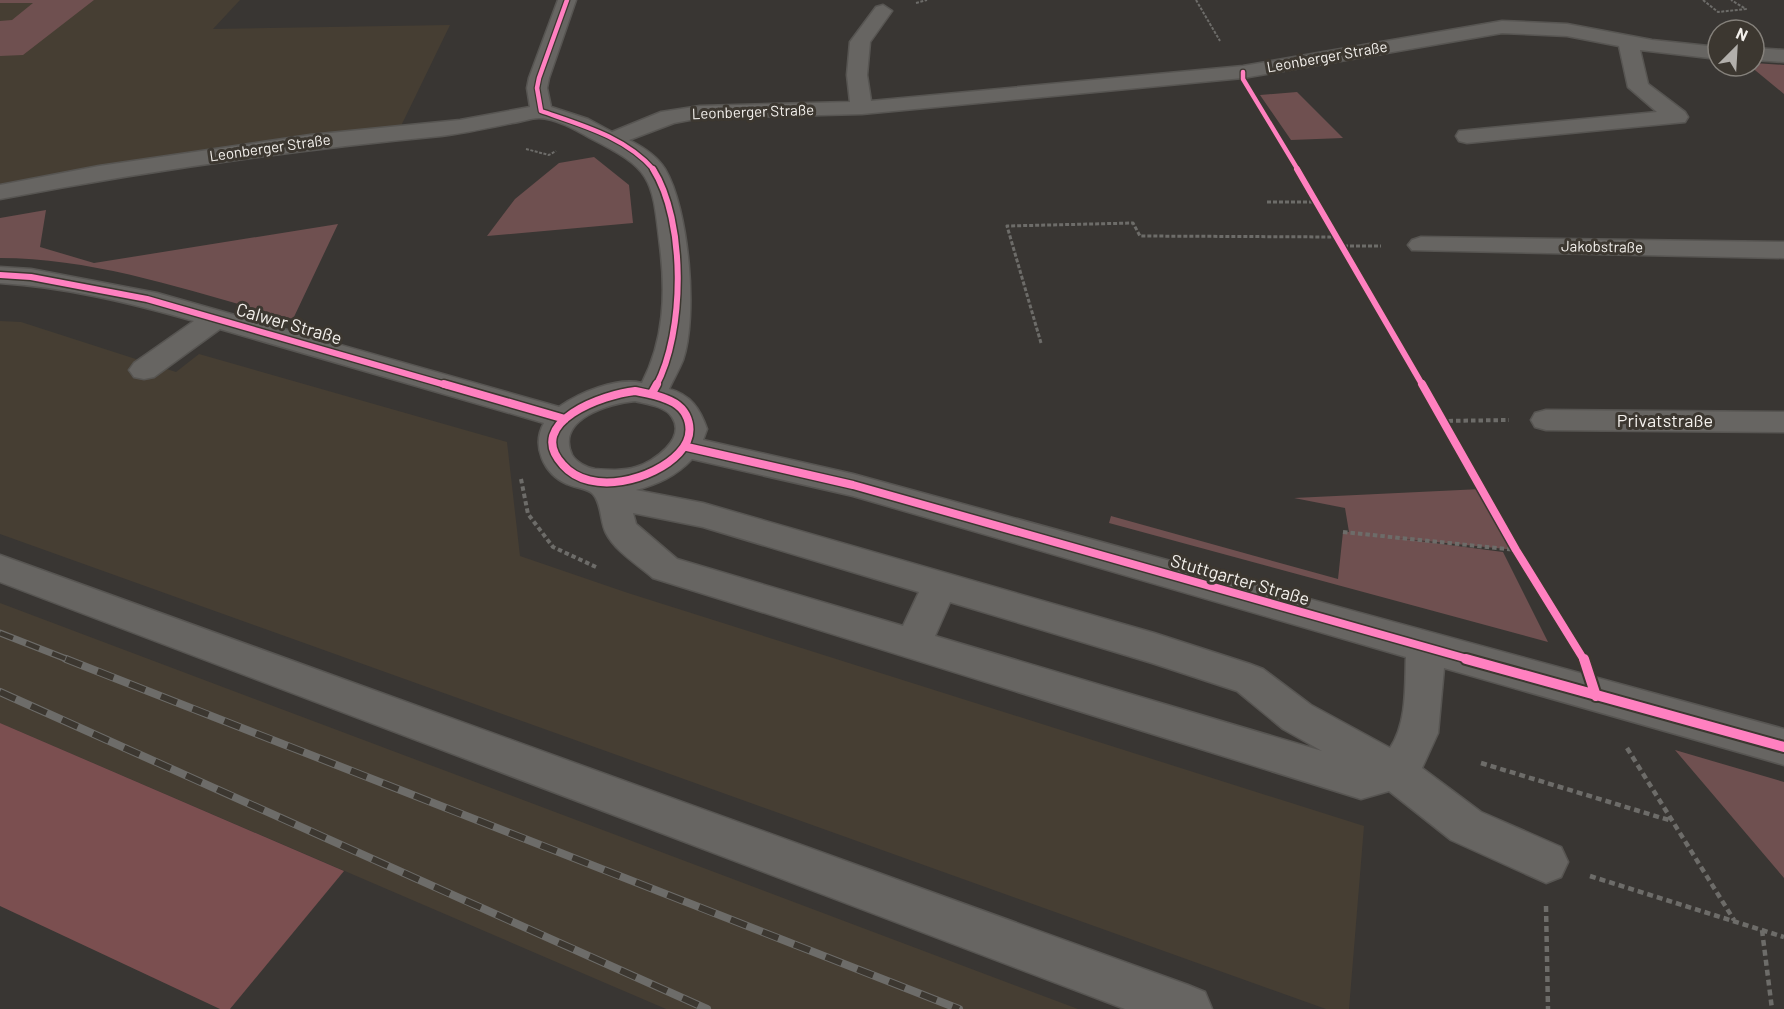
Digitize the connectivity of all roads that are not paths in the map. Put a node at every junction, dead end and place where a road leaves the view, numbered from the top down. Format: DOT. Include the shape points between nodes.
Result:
graph roads {
  1 [pos="567,0"];
  2 [pos="883,11"];
  3 [pos="1628,41"];
  4 [pos="1706,52"];
  5 [pos="1766,55"];
  6 [pos="1784,56"];
  7 [pos="862,108"];
  8 [pos="542,111"];
  9 [pos="1467,136"];
  10 [pos="613,140"];
  11 [pos="0,192"];
  12 [pos="1421,245"];
  13 [pos="1784,250"];
  14 [pos="0,275"];
  15 [pos="215,319"];
  16 [pos="144,370"];
  17 [pos="652,393"];
  18 [pos="565,419"];
  19 [pos="1546,420"];
  20 [pos="1784,422"];
  21 [pos="687,447"];
  22 [pos="607,490"];
  23 [pos="0,568"];
  24 [pos="940,585"];
  25 [pos="913,644"];
  26 [pos="1425,648"];
  27 [pos="1784,747"];
  28 [pos="1394,771"];
  29 [pos="1545,862"];
  30 [pos="1188,1009"];
  1 -- 8 [label="street" via="539,78"];
  2 -- 7 [label="street" via="860,42 857,75"];
  3 -- 4 [label="street, Leonberger Straße"];
  3 -- 7 [label="street, Leonberger Straße" via="1567,30 1502,27 1243,72"];
  3 -- 9 [label="street" via="1638,87 1677,117"];
  5 -- 6 [label="street"];
  7 -- 10 [label="street, Leonberger Straße" via="700,112 669,117"];
  8 -- 10 [label="street"];
  8 -- 11 [label="street, Leonberger Straße" via="460,127 310,142 99,173"];
  10 -- 17 [label="street" via="637,153 654,170 666,197 677,279 676,309 669,359"];
  12 -- 13 [label="street, Jakobstraße"];
  14 -- 15 [label="street, Calwer Straße" via="31,277 147,299"];
  15 -- 16 [label="street"];
  15 -- 18 [label="street, Calwer Straße"];
  17 -- 18 [label="street" via="624,392 601,397"];
  17 -- 21 [label="street" via="670,399 686,412 692,429"];
  18 -- 22 [label="street" via="555,435 558,459 571,472"];
  19 -- 20 [label="street, Privatstraße"];
  21 -- 22 [label="street" via="673,462 653,474"];
  21 -- 26 [label="street, Stuttgarter Straße" via="853,484"];
  22 -- 24 [label="street"];
  22 -- 25 [label="street" via="621,530 665,569"];
  23 -- 30 [label="street"];
  24 -- 25 [label="street"];
  24 -- 28 [label="street" via="1250,680 1297,717"];
  25 -- 28 [label="street" via="1361,781"];
  26 -- 27 [label="street, Stuttgarter Straße"];
  26 -- 28 [label="street" via="1422,712 1413,748"];
  28 -- 29 [label="street" via="1466,826"];
}
